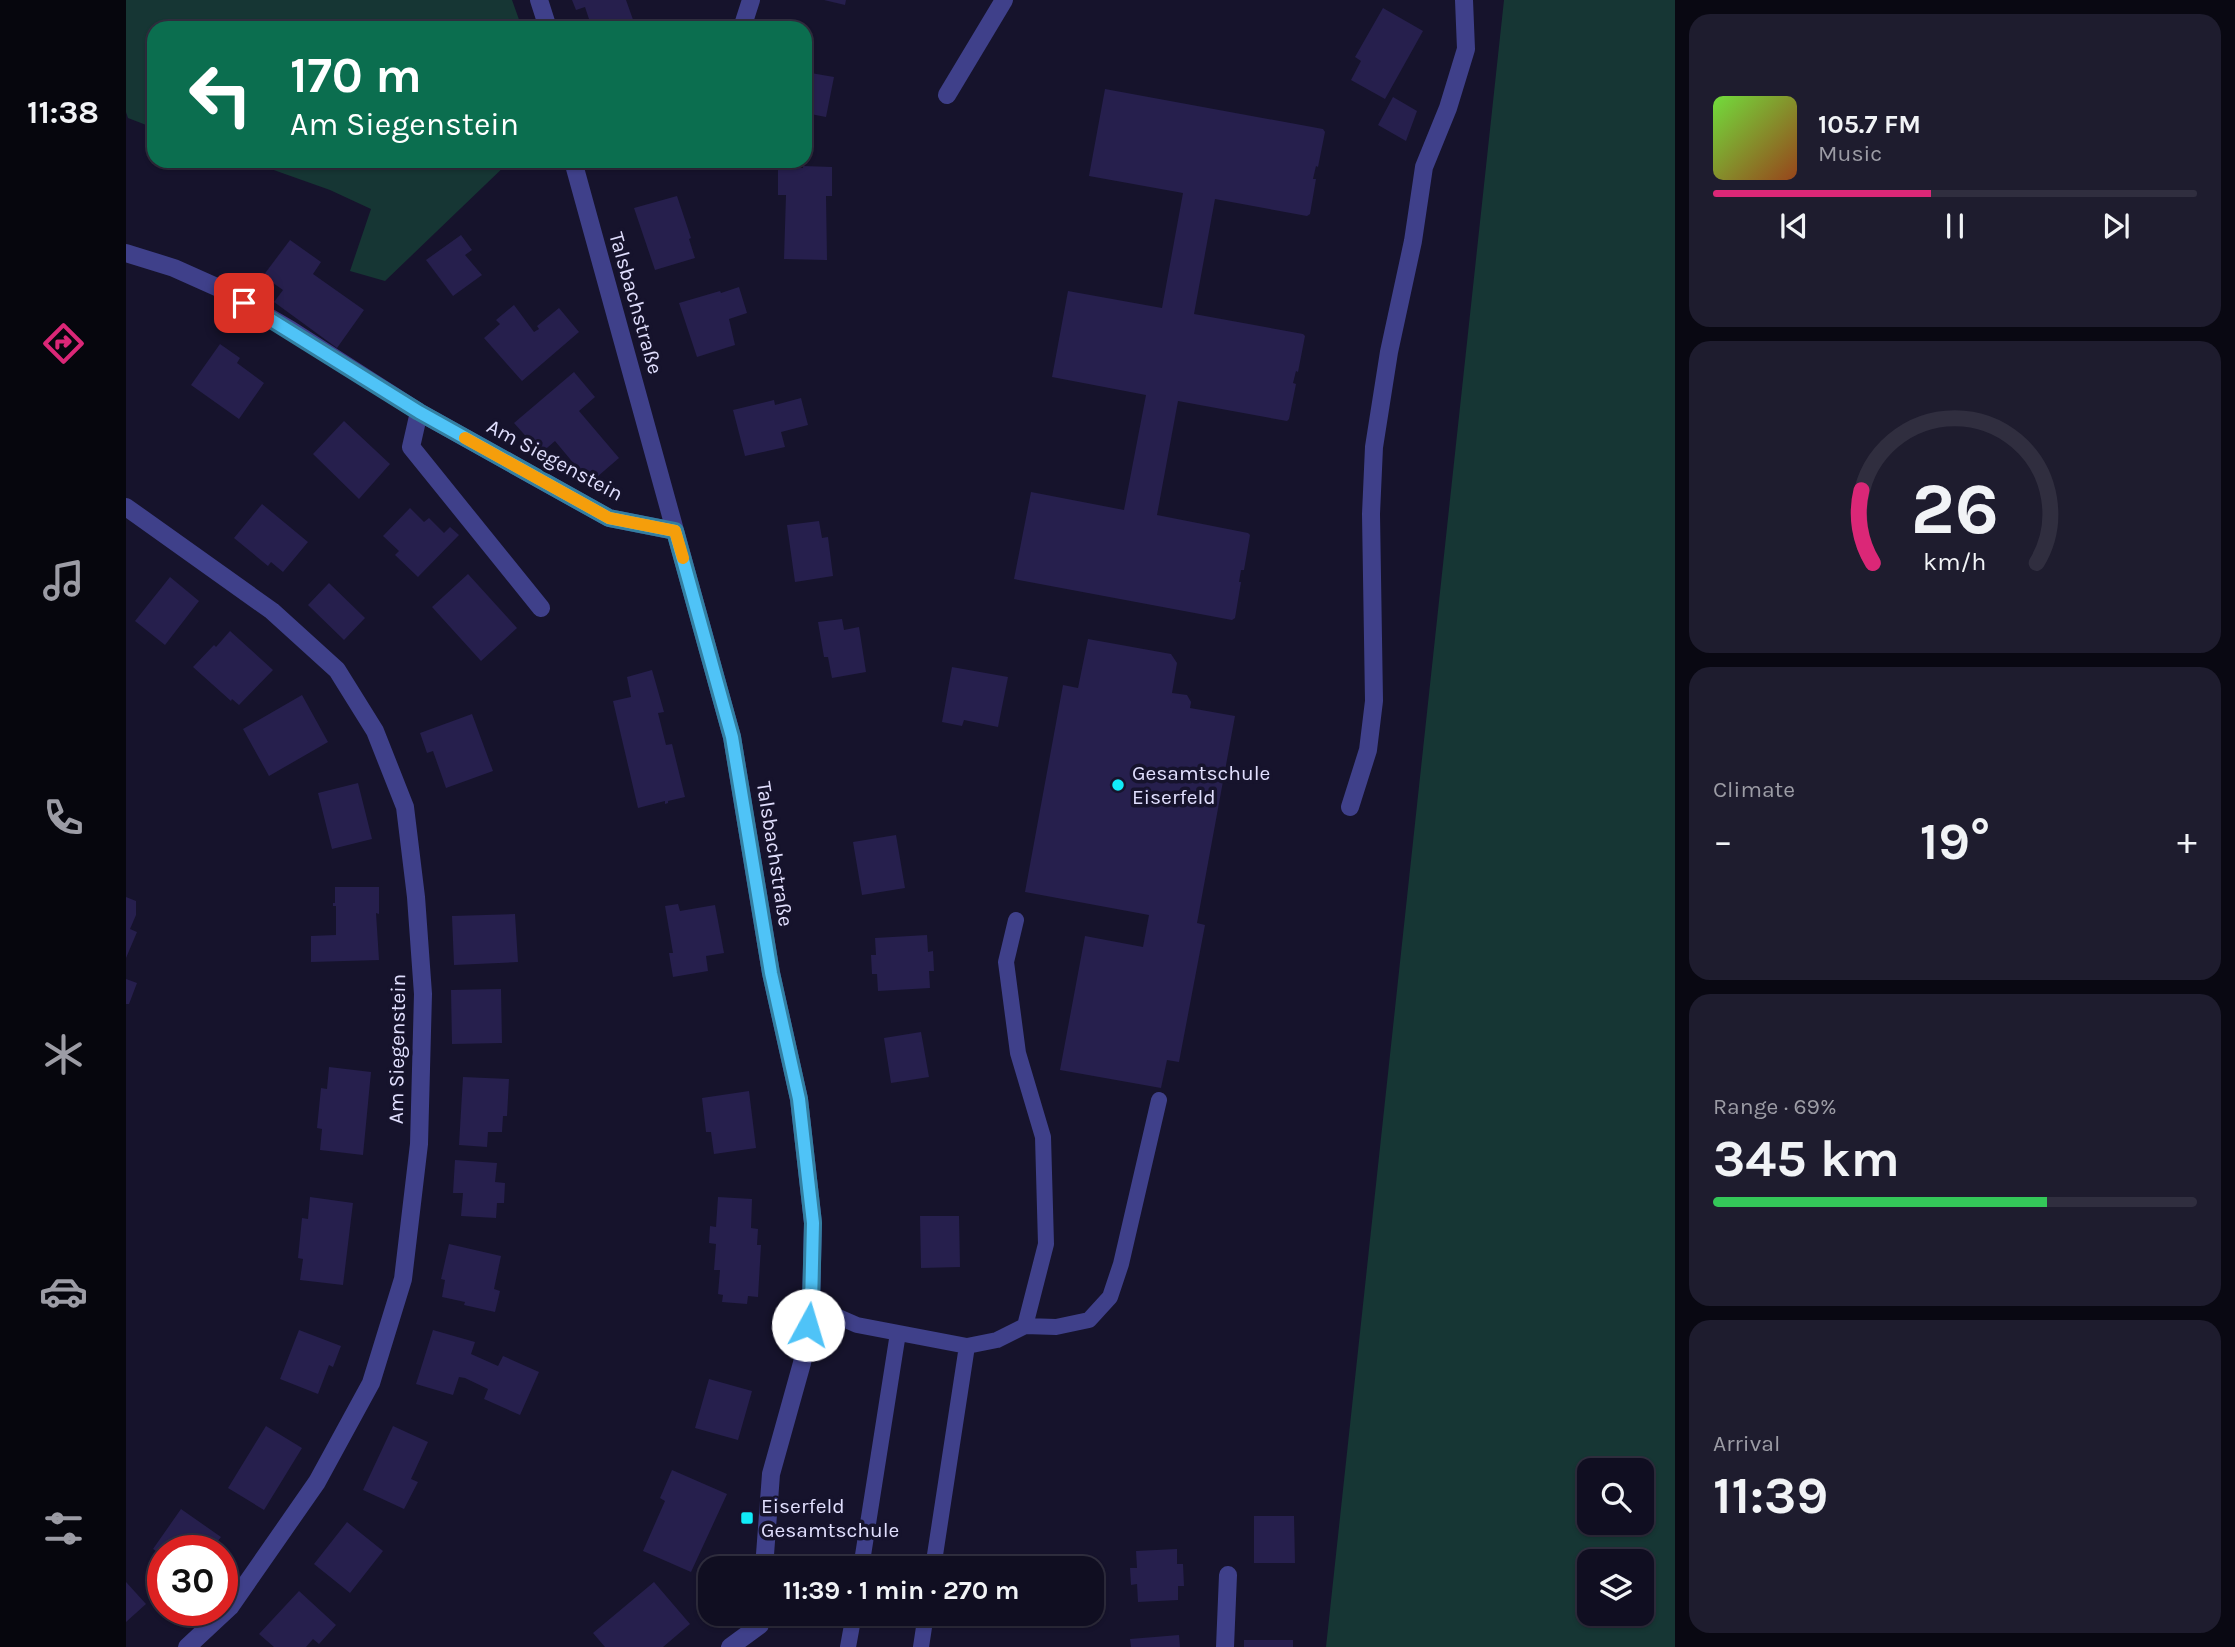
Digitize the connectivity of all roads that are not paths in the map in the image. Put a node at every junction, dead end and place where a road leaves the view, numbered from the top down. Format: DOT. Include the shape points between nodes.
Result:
graph roads {
  1 [pos="539,0"];
  2 [pos="751,0"];
  3 [pos="1004,0"];
  4 [pos="1464,0"];
  5 [pos="546,21"];
  6 [pos="744,21"];
  7 [pos="947,95"];
  8 [pos="575,168"];
  9 [pos="126,253"];
  10 [pos="419,412"];
  11 [pos="126,507"];
  12 [pos="675,531"];
  13 [pos="541,608"];
  14 [pos="1350,807"];
  15 [pos="1017,920"];
  16 [pos="1159,1101"];
  17 [pos="811,1305"];
  18 [pos="1026,1326"];
  19 [pos="898,1333"];
  20 [pos="967,1346"];
  21 [pos="765,1556"];
  22 [pos="863,1556"];
  23 [pos="935,1556"];
  24 [pos="1228,1575"];
  25 [pos="753,1626"];
  26 [pos="760,1626"];
  27 [pos="852,1626"];
  28 [pos="924,1626"];
  29 [pos="187,1647"];
  30 [pos="730,1647"];
  31 [pos="759,1647"];
  32 [pos="848,1647"];
  33 [pos="921,1647"];
  34 [pos="1225,1647"];
  1 -- 5 [label="street"];
  2 -- 6 [label="street"];
  3 -- 7 [label="street"];
  4 -- 14 [label="street" via="1466,49 1424,167 1374,447 1374,701 1368,750"];
  8 -- 12 [label="street, Talsbachstraße"];
  9 -- 10 [label="street, Am Siegenstein" via="221,289"];
  10 -- 12 [label="street, Am Siegenstein" via="609,518"];
  10 -- 13 [label="street" via="411,447"];
  11 -- 29 [label="street, Am Siegenstein" via="272,611 337,670 375,731 405,807 423,994 419,1144 403,1279 371,1383 317,1482 230,1607"];
  12 -- 17 [label="street, Talsbachstraße" via="732,737 771,973 799,1099 813,1223"];
  15 -- 18 [label="lane" via="1006,961 1018,1053 1043,1137 1046,1244"];
  16 -- 18 [label="lane" via="1110,1297 1089,1320 1056,1327"];
  17 -- 19 [label="lane" via="857,1325"];
  17 -- 21 [label="street, Talsbachstraße" via="802,1363 771,1474"];
  18 -- 20 [label="lane" via="997,1340"];
  19 -- 20 [label="lane"];
  19 -- 22 [label="lane"];
  20 -- 23 [label="lane"];
  24 -- 34 [label="street"];
  25 -- 30 [label="street"];
  26 -- 31 [label="street"];
  27 -- 32 [label="lane"];
  28 -- 33 [label="lane"];
}
